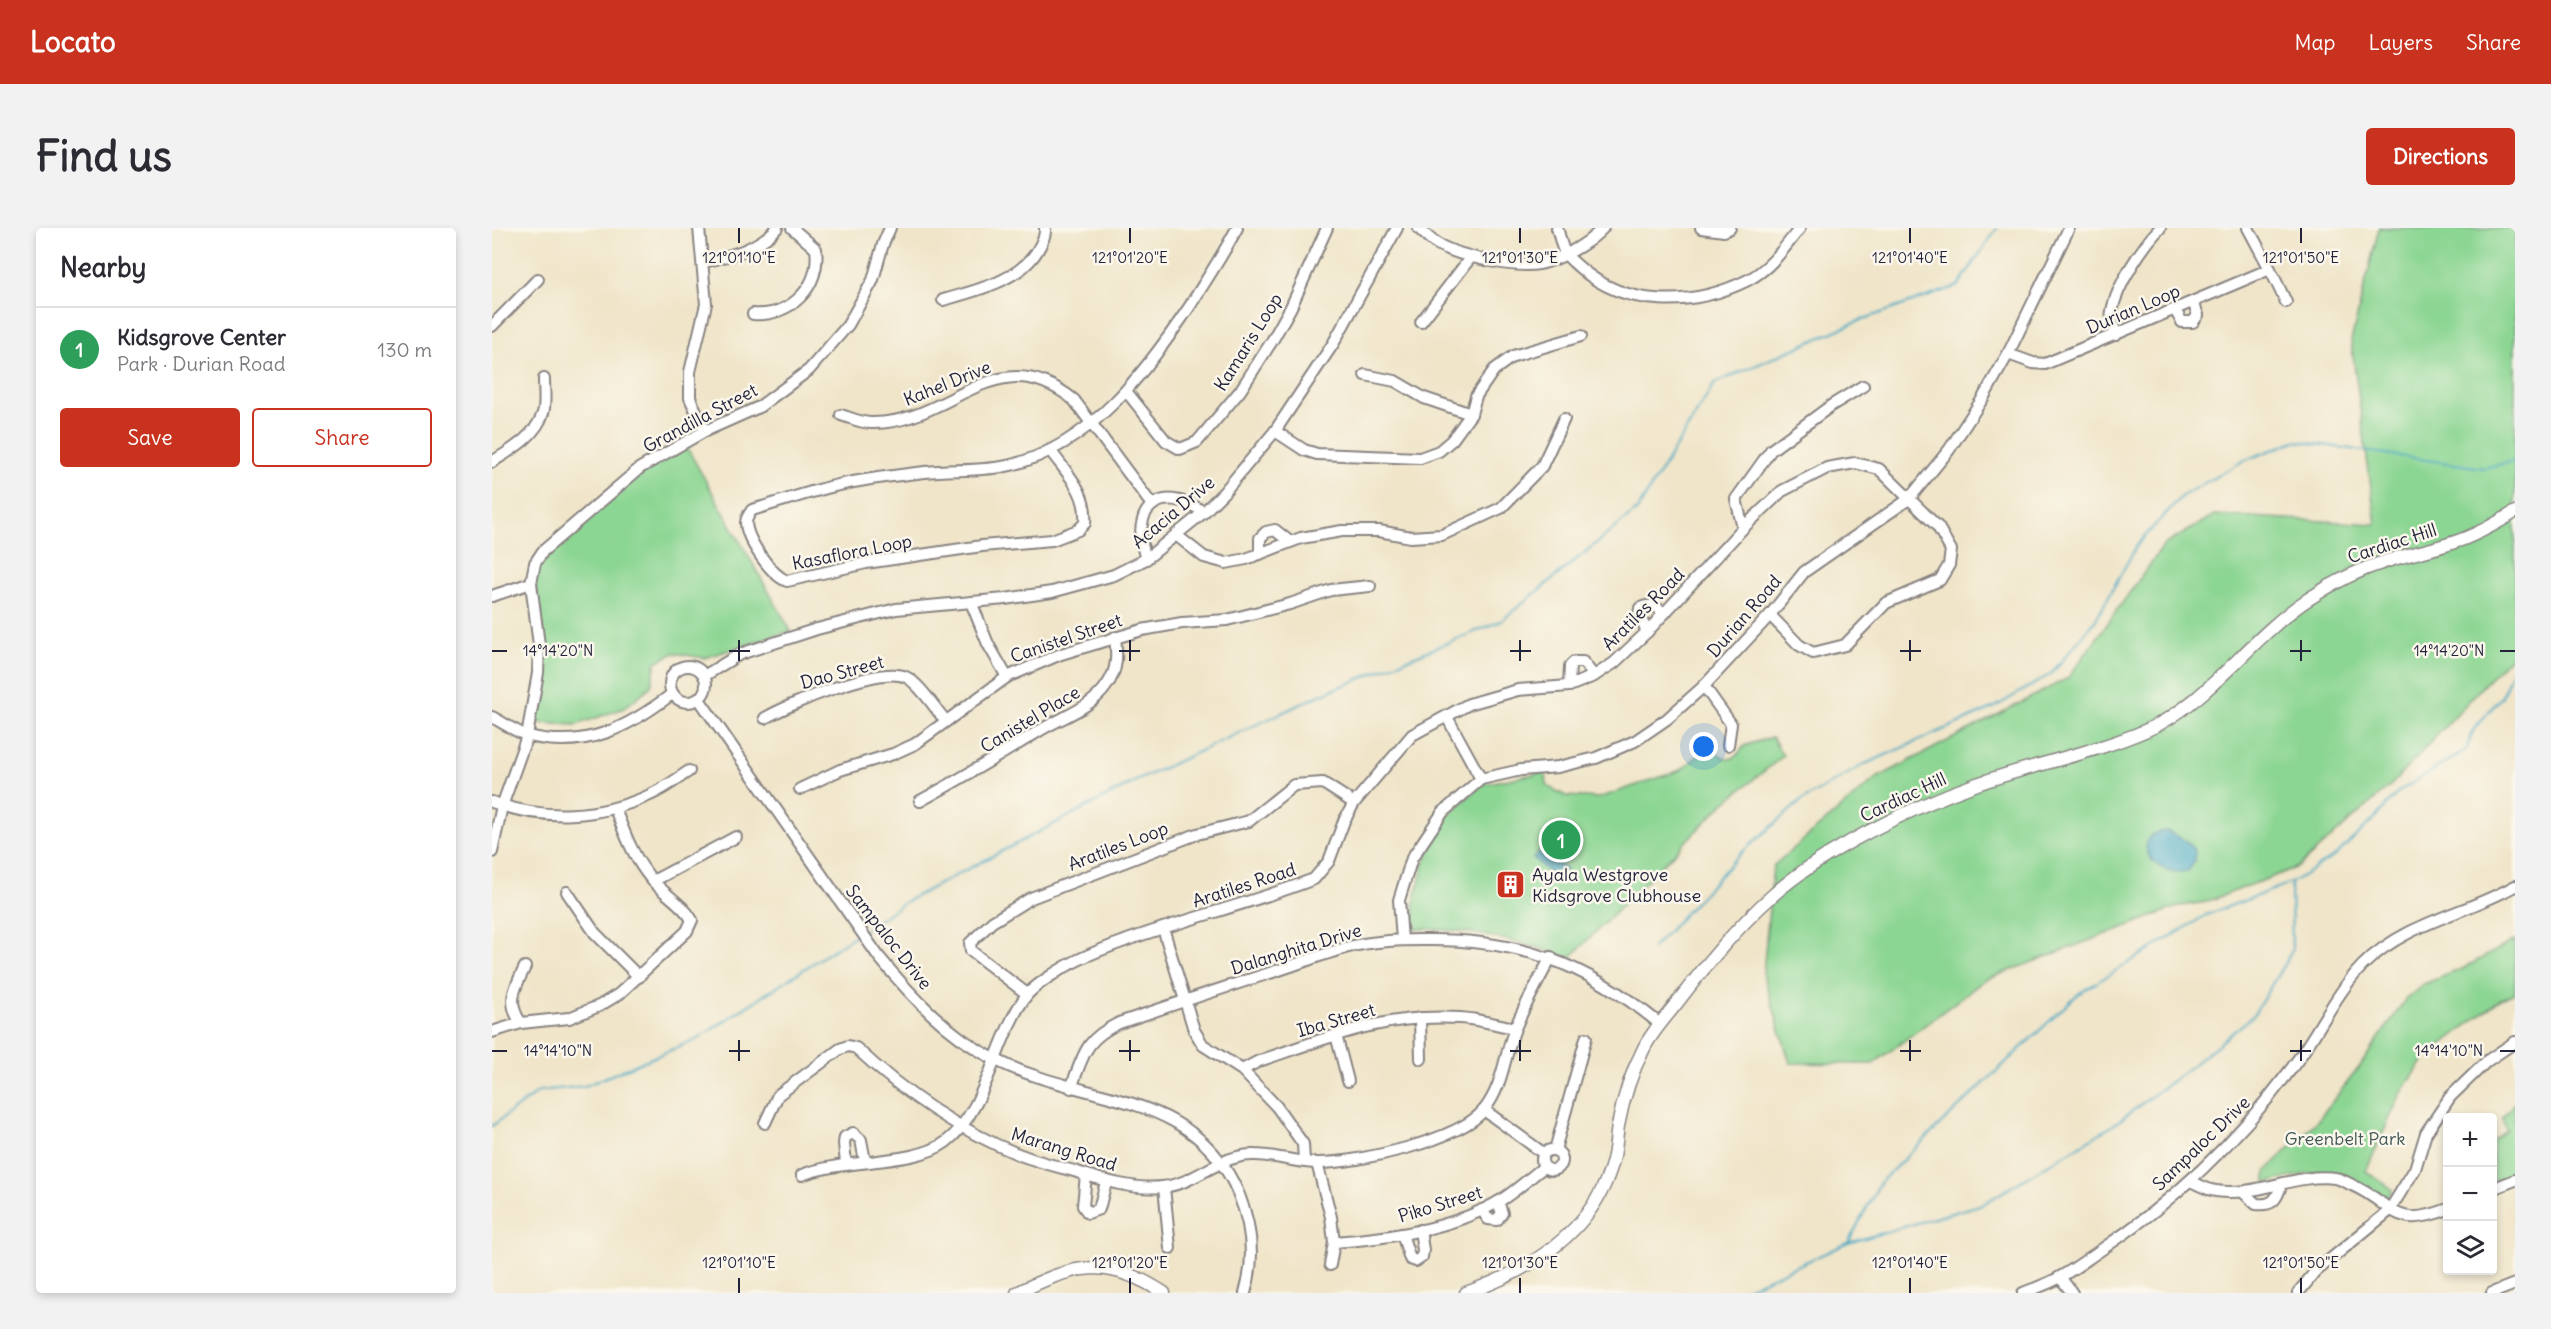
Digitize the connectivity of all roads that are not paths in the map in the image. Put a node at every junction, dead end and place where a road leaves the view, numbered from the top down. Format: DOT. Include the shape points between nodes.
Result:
graph roads {
  1 [pos="699,228"];
  2 [pos="777,228"];
  3 [pos="792,228"];
  4 [pos="890,228"];
  5 [pos="1045,228"];
  6 [pos="1237,228"];
  7 [pos="1328,228"];
  8 [pos="1397,228"];
  9 [pos="1418,228"];
  10 [pos="1557,228"];
  11 [pos="1603,228"];
  12 [pos="1701,228"];
  13 [pos="1730,228"];
  14 [pos="1800,228"];
  15 [pos="2069,228"];
  16 [pos="2160,228"];
  17 [pos="2248,228"];
  18 [pos="1565,254"];
  19 [pos="1471,257"];
  20 [pos="704,262"];
  21 [pos="2270,269"];
  22 [pos="538,279"];
  23 [pos="943,300"];
  24 [pos="2193,302"];
  25 [pos="2286,302"];
  26 [pos="2175,310"];
  27 [pos="753,314"];
  28 [pos="1421,322"];
  29 [pos="492,326"];
  30 [pos="2116,335"];
  31 [pos="1581,336"];
  32 [pos="2008,354"];
  33 [pos="1365,375"];
  34 [pos="544,379"];
  35 [pos="1863,386"];
  36 [pos="1126,391"];
  37 [pos="1471,414"];
  38 [pos="841,415"];
  39 [pos="1564,419"];
  40 [pos="1093,422"];
  41 [pos="1275,430"];
  42 [pos="705,431"];
  43 [pos="1050,450"];
  44 [pos="492,462"];
  45 [pos="1909,499"];
  46 [pos="1152,505"];
  47 [pos="1204,512"];
  48 [pos="2515,513"];
  49 [pos="1743,528"];
  50 [pos="1176,535"];
  51 [pos="1290,542"];
  52 [pos="1260,554"];
  53 [pos="1146,559"];
  54 [pos="531,583"];
  55 [pos="1370,586"];
  56 [pos="492,596"];
  57 [pos="971,602"];
  58 [pos="1665,613"];
  59 [pos="1770,615"];
  60 [pos="1647,632"];
  61 [pos="1115,637"];
  62 [pos="704,676"];
  63 [pos="1594,676"];
  64 [pos="1007,677"];
  65 [pos="1569,686"];
  66 [pos="1704,686"];
  67 [pos="672,694"];
  68 [pos="699,699"];
  69 [pos="492,717"];
  70 [pos="1447,717"];
  71 [pos="765,718"];
  72 [pos="946,722"];
  73 [pos="527,736"];
  74 [pos="1728,745"];
  75 [pos="689,771"];
  76 [pos="1481,779"];
  77 [pos="800,789"];
  78 [pos="920,801"];
  79 [pos="1354,802"];
  80 [pos="497,804"];
  81 [pos="615,809"];
  82 [pos="736,837"];
  83 [pos="492,852"];
  84 [pos="653,881"];
  85 [pos="2515,886"];
  86 [pos="567,892"];
  87 [pos="1163,928"];
  88 [pos="1402,940"];
  89 [pos="1551,957"];
  90 [pos="525,967"];
  91 [pos="639,977"];
  92 [pos="1028,994"];
  93 [pos="1184,1001"];
  94 [pos="1420,1018"];
  95 [pos="521,1023"];
  96 [pos="1660,1024"];
  97 [pos="1515,1028"];
  98 [pos="492,1032"];
  99 [pos="1336,1035"];
  100 [pos="1586,1038"];
  101 [pos="2515,1042"];
  102 [pos="994,1059"];
  103 [pos="1421,1059"];
  104 [pos="1242,1070"];
  105 [pos="1348,1081"];
  106 [pos="1071,1088"];
  107 [pos="1484,1110"];
  108 [pos="765,1123"];
  109 [pos="961,1128"];
  110 [pos="1555,1150"];
  111 [pos="1543,1153"];
  112 [pos="865,1161"];
  113 [pos="1304,1161"];
  114 [pos="1222,1162"];
  115 [pos="1317,1163"];
  116 [pos="846,1164"];
  117 [pos="1544,1167"];
  118 [pos="802,1175"];
  119 [pos="1086,1175"];
  120 [pos="2190,1180"];
  121 [pos="2515,1180"];
  122 [pos="1106,1182"];
  123 [pos="1164,1187"];
  124 [pos="2497,1187"];
  125 [pos="2443,1210"];
  126 [pos="2389,1211"];
  127 [pos="1420,1230"];
  128 [pos="1402,1234"];
  129 [pos="1334,1242"];
  130 [pos="1170,1248"];
  131 [pos="1330,1264"];
  132 [pos="2060,1277"];
  133 [pos="2515,1284"];
  134 [pos="1017,1293"];
  135 [pos="1164,1293"];
  136 [pos="1245,1293"];
  137 [pos="1466,1293"];
  138 [pos="2023,1293"];
  139 [pos="2072,1293"];
  140 [pos="2298,1293"];
  141 [pos="2492,1293"];
  1 -- 20 [label="street"];
  2 -- 20 [label="street" via="734,255"];
  3 -- 27 [label="street" via="816,249 818,266 808,288 785,309 769,315"];
  4 -- 42 [label="street, Grandilla Street" via="873,280 848,325 809,370 759,407"];
  5 -- 23 [label="street" via="1034,258 1010,277"];
  6 -- 36 [label="street" via="1171,334"];
  7 -- 36 [label="street, Kamaris Loop" via="1272,341 1240,391 1197,442 1180,449 1166,441"];
  8 -- 41 [label="street, Acacia Drive" via="1333,344"];
  9 -- 19 [label="street" via="1437,244"];
  10 -- 18 [label="street"];
  11 -- 18 [label="street"];
  12 -- 13 [label="street"];
  14 -- 18 [label="street" via="1771,264 1749,279 1709,294 1672,300 1639,298 1606,287"];
  15 -- 32 [label="street, Durian Road"];
  16 -- 30 [label="street" via="2139,255 2111,313"];
  17 -- 21 [label="street"];
  18 -- 19 [label="street" via="1538,264"];
  19 -- 28 [label="street"];
  20 -- 42 [label="street" via="706,304 690,372 690,398"];
  21 -- 24 [label="street, Durian Loop"];
  21 -- 25 [label="street"];
  22 -- 29 [label="street"];
  24 -- 26 [label="street, Durian Loop"];
  24 -- 26 [label="street" via="2198,315 2193,322 2182,322"];
  26 -- 30 [label="street, Durian Loop"];
  30 -- 32 [label="street, Durian Loop" via="2045,364"];
  31 -- 37 [label="street" via="1513,356 1494,370 1476,396"];
  32 -- 45 [label="street, Durian Road" via="1949,450"];
  33 -- 37 [label="street" via="1395,381 1424,398"];
  34 -- 44 [label="street" via="544,412 538,422 521,443"];
  35 -- 49 [label="street" via="1771,450 1736,499"];
  36 -- 40 [label="street"];
  37 -- 41 [label="street" via="1446,446 1420,458 1317,454"];
  38 -- 40 [label="street, Kahel Drive" via="861,422 899,420 944,404 990,381 1025,377 1061,389"];
  39 -- 51 [label="street" via="1542,466 1501,508 1473,522 1442,535 1412,537 1379,531 1342,531"];
  40 -- 43 [label="street, Kasaflora Loop"];
  40 -- 46 [label="street, Kahel Drive"];
  41 -- 47 [label="street, Acacia Drive"];
  42 -- 54 [label="street, Grandilla Street" via="640,468 543,550 535,563"];
  43 -- 43 [label="street, Kasaflora Loop" via="1011,465 926,472 827,488 752,510 746,520 748,533 772,572 787,581 866,563 1052,540 1078,530 1085,523 1086,508 1082,494"];
  45 -- 49 [label="street, Aratiles Road" via="1879,469 1856,463 1827,468 1782,491"];
  45 -- 59 [label="street, Durian Road" via="1804,572"];
  45 -- 59 [label="street, Aratiles Road" via="1938,527 1951,550 1949,565 1940,580 1886,603 1845,645 1822,653 1799,645"];
  46 -- 47 [label="street" via="1177,499"];
  46 -- 53 [label="street" via="1140,525"];
  47 -- 50 [label="street, Acacia Drive"];
  48 -- 96 [label="main road, Cardiac Hill" via="2463,539 2385,561 2326,588 2287,615 2179,713 2151,729 2095,751 1978,783 1936,799 1827,856 1774,894 1740,926"];
  49 -- 58 [label="street, Aratiles Road"];
  50 -- 52 [label="street" via="1204,557 1227,563"];
  50 -- 53 [label="street, Acacia Drive"];
  51 -- 52 [label="street"];
  51 -- 52 [label="street" via="1275,530 1266,532 1260,538"];
  53 -- 57 [label="street, Acacia Drive" via="1114,576 1052,592"];
  54 -- 56 [label="street"];
  54 -- 73 [label="street, Grandilla Street" via="539,645"];
  55 -- 61 [label="street, Canistel Street" via="1331,590 1237,618 1182,623"];
  57 -- 62 [label="street, Acacia Drive" via="897,609 816,629 740,654"];
  57 -- 64 [label="street" via="988,645"];
  58 -- 60 [label="street, Aratiles Road"];
  58 -- 60 [label="street" via="1654,606 1640,608"];
  59 -- 66 [label="street, Durian Road"];
  60 -- 63 [label="street, Aratiles Road"];
  61 -- 64 [label="street, Canistel Street"];
  61 -- 78 [label="street, Canistel Place" via="1115,672 1095,700"];
  62 -- 67 [label="street" via="696,668 681,667 670,680"];
  62 -- 68 [label="street" via="706,687"];
  63 -- 65 [label="street, Aratiles Road"];
  63 -- 65 [label="street" via="1583,662 1575,661 1570,666"];
  64 -- 72 [label="street, Canistel Street"];
  65 -- 70 [label="street, Aratiles Road" via="1518,690 1469,704"];
  66 -- 74 [label="street" via="1731,724"];
  66 -- 76 [label="street, Durian Road" via="1635,741 1596,758"];
  67 -- 68 [label="street" via="686,702"];
  67 -- 73 [label="street" via="632,723 607,734 580,740"];
  68 -- 102 [label="street, Sampaloc Drive" via="879,957 936,1018"];
  69 -- 73 [label="street"];
  70 -- 76 [label="street"];
  70 -- 79 [label="street, Aratiles Road" via="1412,735"];
  71 -- 72 [label="street, Dao Street" via="792,703 835,688 895,674 912,680"];
  72 -- 77 [label="street, Canistel Street" via="900,751 840,770"];
  73 -- 80 [label="street, Grandilla Street"];
  75 -- 81 [label="street" via="652,795"];
  76 -- 88 [label="street, Durian Road" via="1443,812 1412,858 1399,900"];
  79 -- 87 [label="street, Aratiles Road" via="1329,861 1314,879"];
  79 -- 92 [label="street, Aratiles Loop" via="1323,783 1294,785 1249,821 1197,834 1031,898 970,943 971,951"];
  80 -- 81 [label="street" via="552,814"];
  80 -- 83 [label="street, Grandilla Street"];
  81 -- 84 [label="street" via="637,861"];
  82 -- 84 [label="street"];
  84 -- 91 [label="street" via="692,920 687,930"];
  85 -- 120 [label="street, Sampaloc Drive" via="2491,900 2414,929 2364,965 2254,1119"];
  86 -- 91 [label="street" via="595,933"];
  87 -- 92 [label="street, Aratiles Road" via="1071,962"];
  87 -- 93 [label="street"];
  88 -- 89 [label="street, Dalanghita Drive" via="1476,941"];
  88 -- 93 [label="street, Dalanghita Drive" via="1355,946"];
  89 -- 96 [label="street, Dalanghita Drive" via="1613,990"];
  89 -- 97 [label="street, Marang Road"];
  90 -- 95 [label="street" via="514,989 512,1004"];
  91 -- 95 [label="street" via="619,994 586,1012 569,1018"];
  92 -- 102 [label="street, Aratiles Road" via="1012,1018"];
  93 -- 104 [label="street" via="1203,1045"];
  93 -- 106 [label="street, Dalanghita Drive" via="1100,1033 1087,1046"];
  94 -- 97 [label="street, Iba Street" via="1462,1018"];
  94 -- 99 [label="street, Iba Street" via="1373,1023"];
  94 -- 103 [label="street"];
  95 -- 98 [label="street"];
  96 -- 137 [label="main road, Cardiac Hill" via="1634,1070 1624,1100 1614,1157 1596,1202 1563,1241 1539,1259"];
  97 -- 107 [label="street, Marang Road" via="1507,1062"];
  99 -- 104 [label="street, Iba Street"];
  99 -- 105 [label="street"];
  100 -- 110 [label="street"];
  101 -- 126 [label="street" via="2487,1061 2450,1097 2426,1133 2415,1169"];
  102 -- 106 [label="street, Sampaloc Drive"];
  102 -- 109 [label="street, Aratiles Road"];
  104 -- 113 [label="street" via="1293,1128 1303,1144"];
  106 -- 114 [label="street, Sampaloc Drive" via="1156,1111 1197,1135"];
  107 -- 111 [label="street"];
  107 -- 115 [label="street, Marang Road" via="1445,1136 1357,1158"];
  108 -- 109 [label="street, Marang Road" via="778,1095 848,1046 856,1048 910,1095"];
  109 -- 112 [label="street, Aratiles Road" via="931,1150"];
  109 -- 119 [label="street, Marang Road" via="1019,1155"];
  110 -- 111 [label="street"];
  110 -- 117 [label="street" via="1561,1154 1561,1165 1551,1170"];
  111 -- 117 [label="street"];
  112 -- 116 [label="street, Aratiles Road"];
  112 -- 116 [label="street" via="861,1140 853,1133 845,1137"];
  113 -- 114 [label="street, Marang Road" via="1237,1155"];
  113 -- 115 [label="street, Marang Road"];
  114 -- 123 [label="street, Marang Road"];
  114 -- 136 [label="street, Sampaloc Drive" via="1247,1219 1251,1274"];
  115 -- 129 [label="street"];
  116 -- 118 [label="street, Aratiles Road"];
  117 -- 127 [label="street, Piko Street" via="1498,1202"];
  119 -- 122 [label="street, Marang Road"];
  119 -- 122 [label="street" via="1083,1206 1088,1213 1099,1209"];
  120 -- 126 [label="street" via="2214,1191 2243,1192 2256,1204 2267,1205 2278,1197 2281,1185 2319,1177 2338,1178 2360,1188"];
  120 -- 132 [label="street, Sampaloc Drive" via="2127,1233"];
  121 -- 124 [label="street"];
  122 -- 123 [label="street, Marang Road"];
  123 -- 130 [label="street"];
  125 -- 126 [label="street" via="2416,1218"];
  126 -- 140 [label="street" via="2315,1272"];
  127 -- 128 [label="street, Piko Street"];
  127 -- 128 [label="street" via="1423,1250 1416,1261 1406,1254"];
  128 -- 129 [label="street, Piko Street"];
  129 -- 131 [label="street"];
  132 -- 138 [label="street, Sampaloc Drive"];
  132 -- 139 [label="street"];
  133 -- 141 [label="street"];
  134 -- 135 [label="main road" via="1059,1273 1094,1268 1128,1273"];
}
